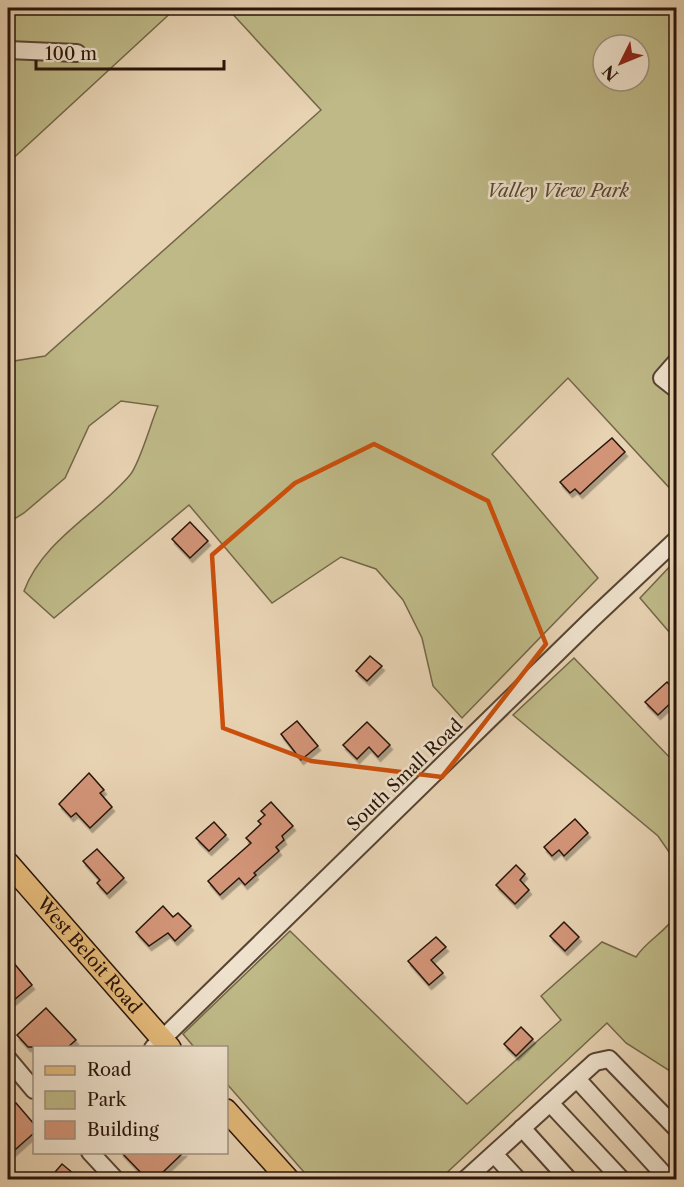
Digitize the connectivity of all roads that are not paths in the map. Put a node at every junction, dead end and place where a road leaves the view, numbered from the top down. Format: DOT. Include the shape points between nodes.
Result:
graph roads {
  1 [pos="8,50"];
  2 [pos="77,53"];
  3 [pos="676,362"];
  4 [pos="676,389"];
  5 [pos="676,540"];
  6 [pos="8,863"];
  7 [pos="157,1045"];
  8 [pos="8,1059"];
  9 [pos="577,1079"];
  10 [pos="33,1089"];
  11 [pos="550,1103"];
  12 [pos="228,1112"];
  13 [pos="522,1128"];
  14 [pos="676,1128"];
  15 [pos="92,1154"];
  16 [pos="494,1154"];
  17 [pos="676,1171"];
  18 [pos="116,1179"];
  19 [pos="289,1179"];
  20 [pos="465,1179"];
  21 [pos="518,1179"];
  22 [pos="569,1179"];
  23 [pos="622,1179"];
  24 [pos="668,1179"];
  1 -- 2 [label="street"];
  3 -- 4 [label="street" via="662,378"];
  5 -- 7 [label="street, South Small Road"];
  6 -- 7 [label="main road, West Beloit Road"];
  8 -- 10 [label="street"];
  9 -- 11 [label="street"];
  9 -- 14 [label="street" via="596,1062 609,1059"];
  9 -- 24 [label="street"];
  11 -- 13 [label="street"];
  11 -- 23 [label="street"];
  12 -- 19 [label="main road"];
  13 -- 16 [label="street"];
  13 -- 22 [label="street"];
  15 -- 18 [label="street"];
  16 -- 20 [label="street"];
  16 -- 21 [label="street"];
  17 -- 24 [label="street"];
}
